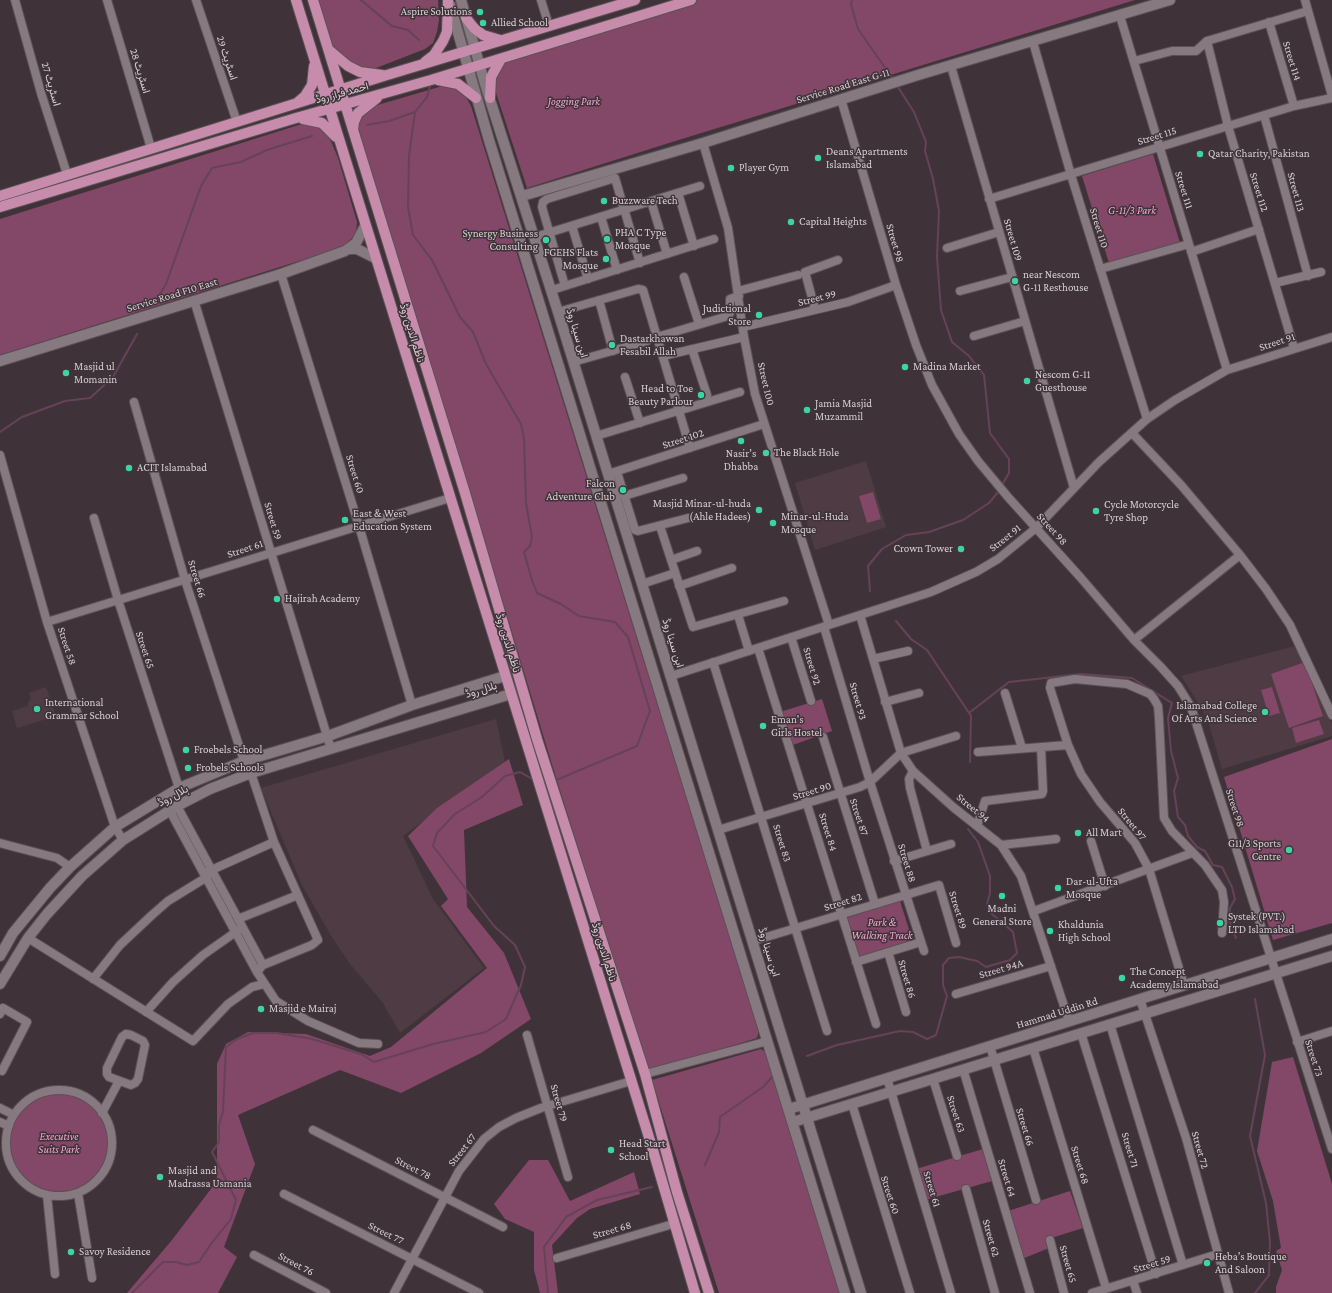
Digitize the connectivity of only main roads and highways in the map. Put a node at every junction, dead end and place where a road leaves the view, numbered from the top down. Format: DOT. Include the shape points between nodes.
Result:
graph roads {
  1 [pos="296,0"];
  2 [pos="313,0"];
  3 [pos="448,0"];
  4 [pos="635,0"];
  5 [pos="691,0"];
  6 [pos="619,2"];
  7 [pos="466,18"];
  8 [pos="501,40"];
  9 [pos="328,49"];
  10 [pos="313,55"];
  11 [pos="501,59"];
  12 [pos="420,66"];
  13 [pos="386,75"];
  14 [pos="431,80"];
  15 [pos="341,90"];
  16 [pos="384,94"];
  17 [pos="325,95"];
  18 [pos="476,98"];
  19 [pos="490,98"];
  20 [pos="295,104"];
  21 [pos="345,104"];
  22 [pos="329,109"];
  23 [pos="296,118"];
  24 [pos="353,132"];
  25 [pos="340,142"];
  26 [pos="0,196"];
  27 [pos="0,207"];
  28 [pos="408,310"];
  29 [pos="394,315"];
  30 [pos="488,575"];
  31 [pos="475,579"];
  32 [pos="537,739"];
  33 [pos="526,744"];
  34 [pos="634,1042"];
  35 [pos="620,1047"];
  36 [pos="678,1192"];
  37 [pos="665,1196"];
  38 [pos="694,1293"];
  39 [pos="709,1293"];
  1 -- 10 [label="main road, ناظم الدین روڈ"];
  2 -- 9 [label="main road, ناظم الدین روڈ"];
  3 -- 12 [label="main road" via="447,32 444,41 434,55"];
  4 -- 6 [label="main road, احمد فراز روڈ"];
  5 -- 11 [label="main road, احمد فراز روڈ"];
  6 -- 8 [label="main road, احمد فراز روڈ"];
  7 -- 8 [label="main road" via="483,35"];
  8 -- 12 [label="main road, احمد فراز روڈ"];
  9 -- 13 [label="main road" via="360,72"];
  9 -- 15 [label="main road, ناظم الدین روڈ"];
  10 -- 17 [label="main road, ناظم الدین روڈ"];
  10 -- 20 [label="main road" via="315,72 312,85 306,96"];
  11 -- 14 [label="main road, احمد فراز روڈ"];
  11 -- 19 [label="main road" via="491,78"];
  12 -- 13 [label="main road, احمد فراز روڈ"];
  13 -- 15 [label="main road, احمد فراز روڈ"];
  14 -- 16 [label="main road, احمد فراز روڈ"];
  14 -- 18 [label="main road" via="458,84"];
  15 -- 17 [label="main road, احمد فراز روڈ"];
  15 -- 21 [label="main road, ناظم الدین روڈ"];
  16 -- 21 [label="main road, احمد فراز روڈ"];
  16 -- 24 [label="main road" via="358,113"];
  17 -- 20 [label="main road, احمد فراز روڈ"];
  17 -- 22 [label="main road, ناظم الدین روڈ"];
  20 -- 26 [label="main road, احمد فراز روڈ"];
  21 -- 22 [label="main road, احمد فراز روڈ"];
  21 -- 24 [label="main road, ناظم الدین روڈ"];
  22 -- 23 [label="main road, احمد فراز روڈ"];
  22 -- 25 [label="main road, ناظم الدین روڈ"];
  23 -- 25 [label="main road" via="312,119 322,123"];
  23 -- 27 [label="main road, احمد فراز روڈ"];
  24 -- 28 [label="main road, ناظم الدین روڈ"];
  25 -- 29 [label="main road, ناظم الدین روڈ"];
  28 -- 29 [label="main road"];
  28 -- 30 [label="main road, ناظم الدین روڈ"];
  29 -- 31 [label="main road, ناظم الدین روڈ"];
  30 -- 31 [label="main road"];
  30 -- 32 [label="main road, ناظم الدین روڈ"];
  31 -- 33 [label="main road, ناظم الدین روڈ"];
  32 -- 33 [label="main road"];
  32 -- 34 [label="main road, ناظم الدین روڈ"];
  33 -- 35 [label="main road, ناظم الدین روڈ"];
  34 -- 35 [label="main road"];
  34 -- 36 [label="main road, ناظم الدین روڈ"];
  35 -- 37 [label="main road, ناظم الدین روڈ"];
  36 -- 37 [label="main road"];
  36 -- 39 [label="main road, ناظم الدین روڈ"];
  37 -- 38 [label="main road, ناظم الدین روڈ"];
}
